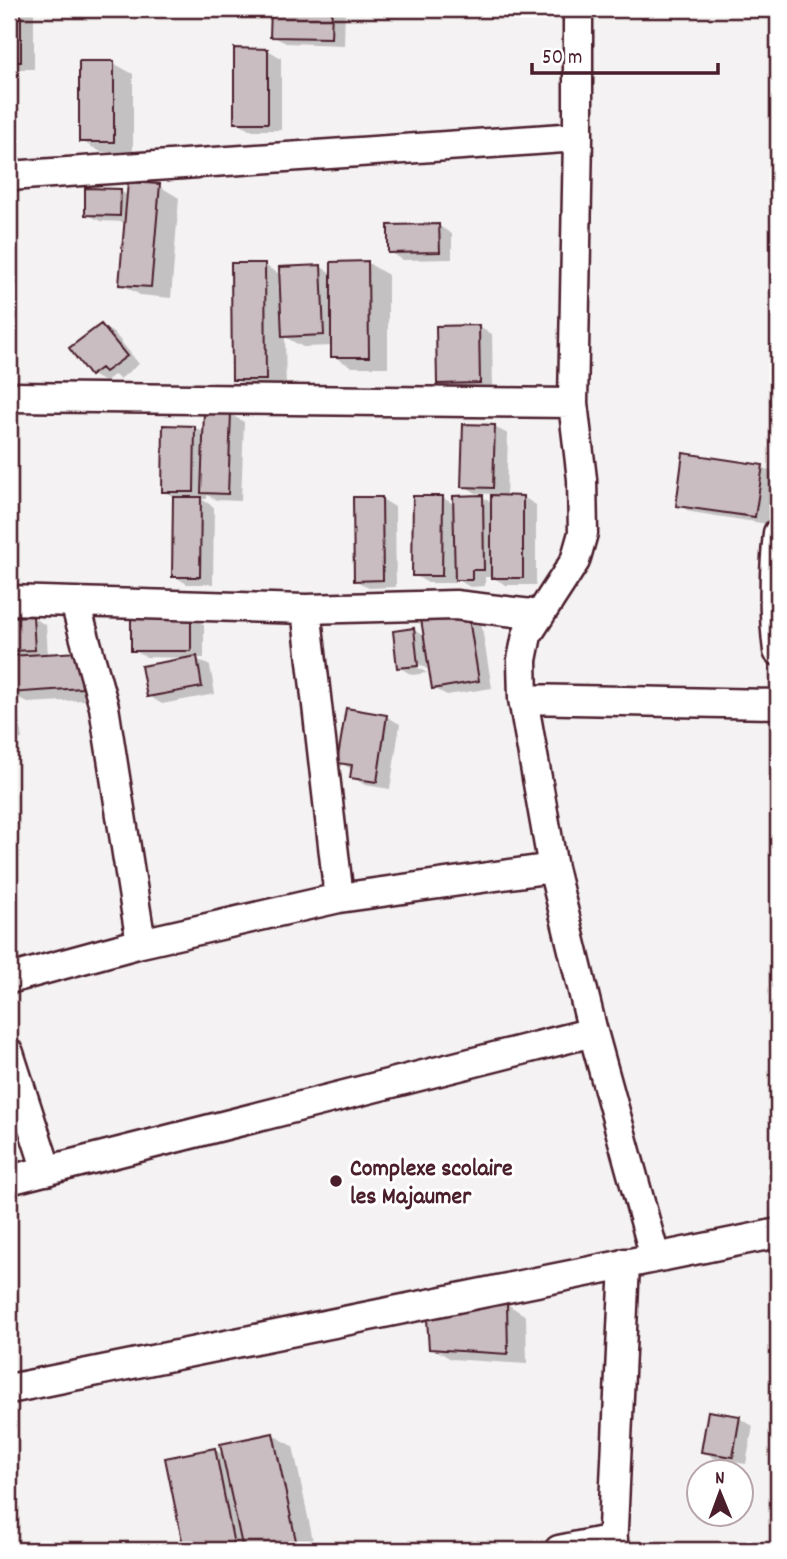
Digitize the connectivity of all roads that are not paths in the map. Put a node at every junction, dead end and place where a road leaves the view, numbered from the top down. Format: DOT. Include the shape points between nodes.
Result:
graph roads {
  1 [pos="578,9"];
  2 [pos="578,137"];
  3 [pos="9,176"];
  4 [pos="9,397"];
  5 [pos="573,403"];
  6 [pos="778,533"];
  7 [pos="776,567"];
  8 [pos="9,600"];
  9 [pos="75,603"];
  10 [pos="306,609"];
  11 [pos="540,615"];
  12 [pos="778,651"];
  13 [pos="523,699"];
  14 [pos="778,704"];
  15 [pos="553,868"];
  16 [pos="339,898"];
  17 [pos="141,943"];
  18 [pos="9,979"];
  19 [pos="593,1032"];
  20 [pos="9,1053"];
  21 [pos="47,1171"];
  22 [pos="9,1180"];
  23 [pos="778,1233"];
  24 [pos="655,1256"];
  25 [pos="625,1263"];
  26 [pos="9,1389"];
  27 [pos="612,1545"];
  28 [pos="559,1550"];
  1 -- 2 [label="street"];
  2 -- 3 [label="street"];
  2 -- 5 [label="street"];
  4 -- 5 [label="street"];
  5 -- 11 [label="street" via="583,533 575,561"];
  6 -- 7 [label="street"];
  7 -- 12 [label="street"];
  8 -- 9 [label="street"];
  9 -- 10 [label="street"];
  9 -- 17 [label="street" via="104,707"];
  10 -- 11 [label="street" via="455,605"];
  10 -- 16 [label="street"];
  11 -- 13 [label="street" via="527,635"];
  13 -- 14 [label="street"];
  13 -- 15 [label="street"];
  15 -- 16 [label="street"];
  15 -- 19 [label="street"];
  16 -- 17 [label="street"];
  17 -- 18 [label="street"];
  19 -- 21 [label="street"];
  19 -- 24 [label="street"];
  20 -- 21 [label="street"];
  21 -- 22 [label="street"];
  23 -- 24 [label="street"];
  24 -- 25 [label="street"];
  25 -- 26 [label="street"];
  25 -- 27 [label="street"];
  27 -- 28 [label="street"];
}
